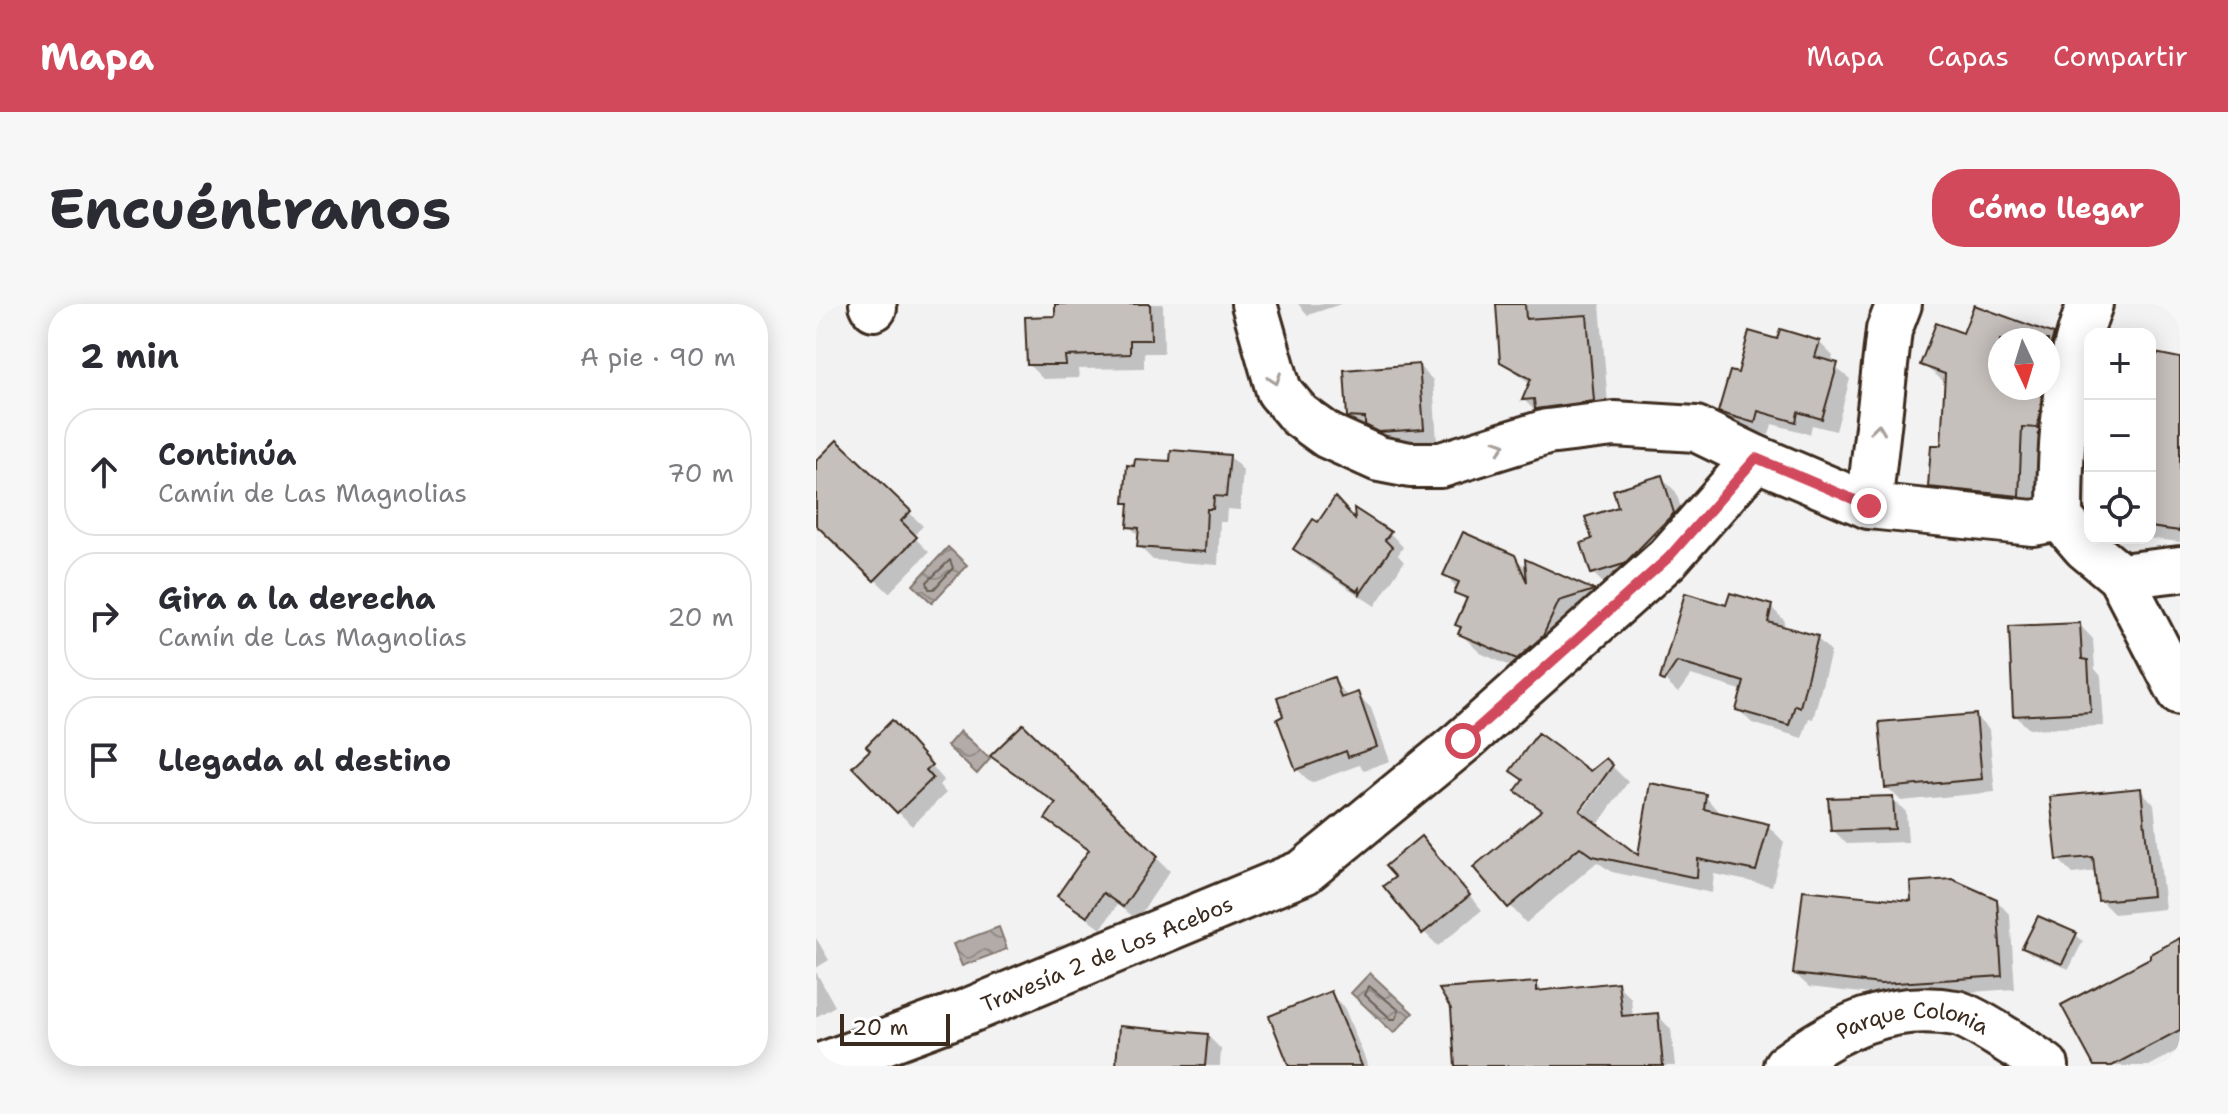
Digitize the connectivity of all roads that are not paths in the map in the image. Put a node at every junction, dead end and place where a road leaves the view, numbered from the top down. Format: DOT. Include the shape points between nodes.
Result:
graph roads {
  1 [pos="1254,304"];
  2 [pos="1899,304"];
  3 [pos="2090,304"];
  4 [pos="1756,458"];
  5 [pos="1869,506"];
  6 [pos="2060,518"];
  7 [pos="2180,569"];
  8 [pos="2120,576"];
  9 [pos="2180,692"];
  10 [pos="2001,1053"];
  11 [pos="820,1066"];
  12 [pos="1786,1066"];
  13 [pos="2046,1066"];
  1 -- 4 [label="street, one-way" via="1279,391 1299,415 1328,436 1379,459 1441,465 1547,432 1614,424 1696,429"];
  5 -- 2 [label="street, one-way" via="1889,330"];
  3 -- 6 [label="street" via="2076,339 2060,454"];
  4 -- 5 [label="street"];
  4 -- 11 [label="street, Travesía 2 de Los Acebos" via="1668,558 1474,731 1304,872 968,1011"];
  5 -- 6 [label="street" via="2033,523"];
  6 -- 8 [label="street"];
  7 -- 8 [label="street"];
  8 -- 9 [label="street"];
  10 -- 12 [label="street, Parque Colonia" via="1959,1013 1891,1011 1829,1034"];
  10 -- 13 [label="street, Parque Colonia"];
}
